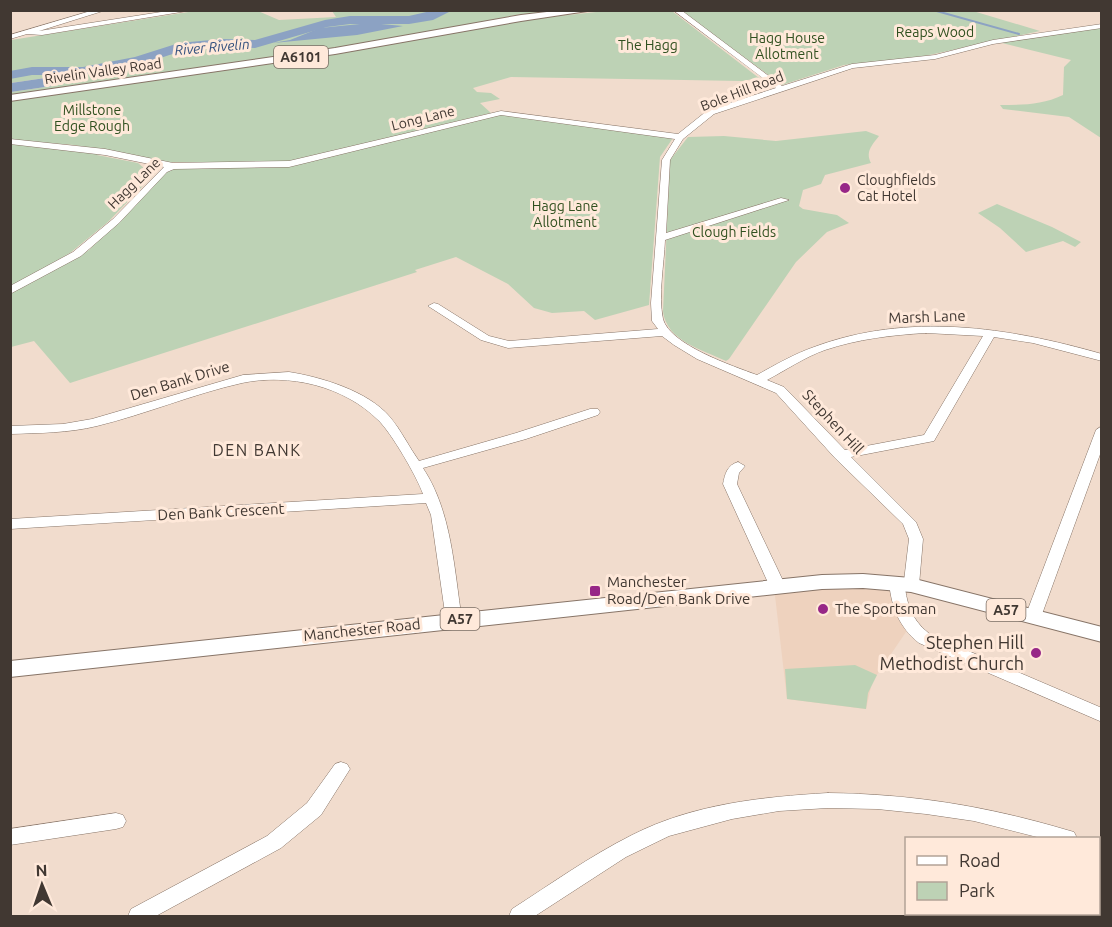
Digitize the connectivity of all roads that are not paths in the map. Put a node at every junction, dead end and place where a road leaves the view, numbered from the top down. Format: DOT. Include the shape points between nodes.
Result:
graph roads {
  1 [pos="103,10"];
  2 [pos="190,10"];
  3 [pos="590,10"];
  4 [pos="676,10"];
  5 [pos="1101,26"];
  6 [pos="26,32"];
  7 [pos="10,37"];
  8 [pos="780,88"];
  9 [pos="10,98"];
  10 [pos="680,138"];
  11 [pos="10,141"];
  12 [pos="173,166"];
  13 [pos="784,200"];
  14 [pos="661,238"];
  15 [pos="10,291"];
  16 [pos="434,306"];
  17 [pos="665,332"];
  18 [pos="991,332"];
  19 [pos="1101,358"];
  20 [pos="759,379"];
  21 [pos="594,412"];
  22 [pos="10,430"];
  23 [pos="1101,430"];
  24 [pos="840,455"];
  25 [pos="415,466"];
  26 [pos="738,466"];
  27 [pos="431,498"];
  28 [pos="10,524"];
  29 [pos="904,584"];
  30 [pos="778,587"];
  31 [pos="1033,617"];
  32 [pos="454,620"];
  33 [pos="1101,635"];
  34 [pos="10,669"];
  35 [pos="1101,716"];
  36 [pos="341,769"];
  37 [pos="116,821"];
  38 [pos="10,837"];
  39 [pos="1062,837"];
  40 [pos="138,916"];
  41 [pos="519,916"];
  1 -- 6 [label="street"];
  2 -- 6 [label="street" via="42,33"];
  3 -- 9 [label="main road, Rivelin Valley Road / A6101"];
  4 -- 8 [label="street"];
  5 -- 8 [label="street, Bole Hill Road" via="993,42 935,57 852,66"];
  6 -- 7 [label="street"];
  8 -- 10 [label="street, Bole Hill Road" via="711,112"];
  10 -- 12 [label="street, Long Lane" via="501,113 289,164"];
  10 -- 14 [label="street" via="666,159"];
  11 -- 12 [label="street, Hagg Lane" via="105,152"];
  12 -- 15 [label="street, Hagg Lane" via="164,170 116,220 76,254"];
  13 -- 14 [label="street"];
  14 -- 17 [label="street" via="656,311"];
  16 -- 17 [label="street" via="485,338 508,345"];
  17 -- 20 [label="street, Stephen Hill" via="701,356"];
  18 -- 19 [label="street, Marsh Lane"];
  18 -- 20 [label="street, Marsh Lane" via="923,329 850,339 799,357"];
  18 -- 24 [label="street" via="929,438"];
  20 -- 24 [label="street, Stephen Hill" via="780,390"];
  21 -- 25 [label="street"];
  22 -- 25 [label="street, Den Bank Drive" via="94,423 225,383 289,376 329,385 368,405 394,430"];
  23 -- 31 [label="street"];
  24 -- 29 [label="street, Stephen Hill" via="913,528 916,539"];
  25 -- 27 [label="street, Den Bank Drive"];
  26 -- 30 [label="street" via="732,472 730,484"];
  27 -- 28 [label="street, Den Bank Crescent"];
  27 -- 32 [label="street, Den Bank Drive" via="438,515"];
  29 -- 30 [label="main road, Manchester Road / A57" via="863,580"];
  29 -- 31 [label="main road, Manchester Road / A57"];
  29 -- 35 [label="street, Stephen Hill" via="901,613 925,639"];
  30 -- 32 [label="main road, Manchester Road / A57"];
  31 -- 33 [label="main road, Manchester Road / A57"];
  32 -- 34 [label="main road, Manchester Road / A57"];
  36 -- 40 [label="street" via="314,809 274,842"];
  37 -- 38 [label="street"];
  39 -- 41 [label="street" via="1003,821 891,803 817,802 746,809 684,823 639,842"];
}
